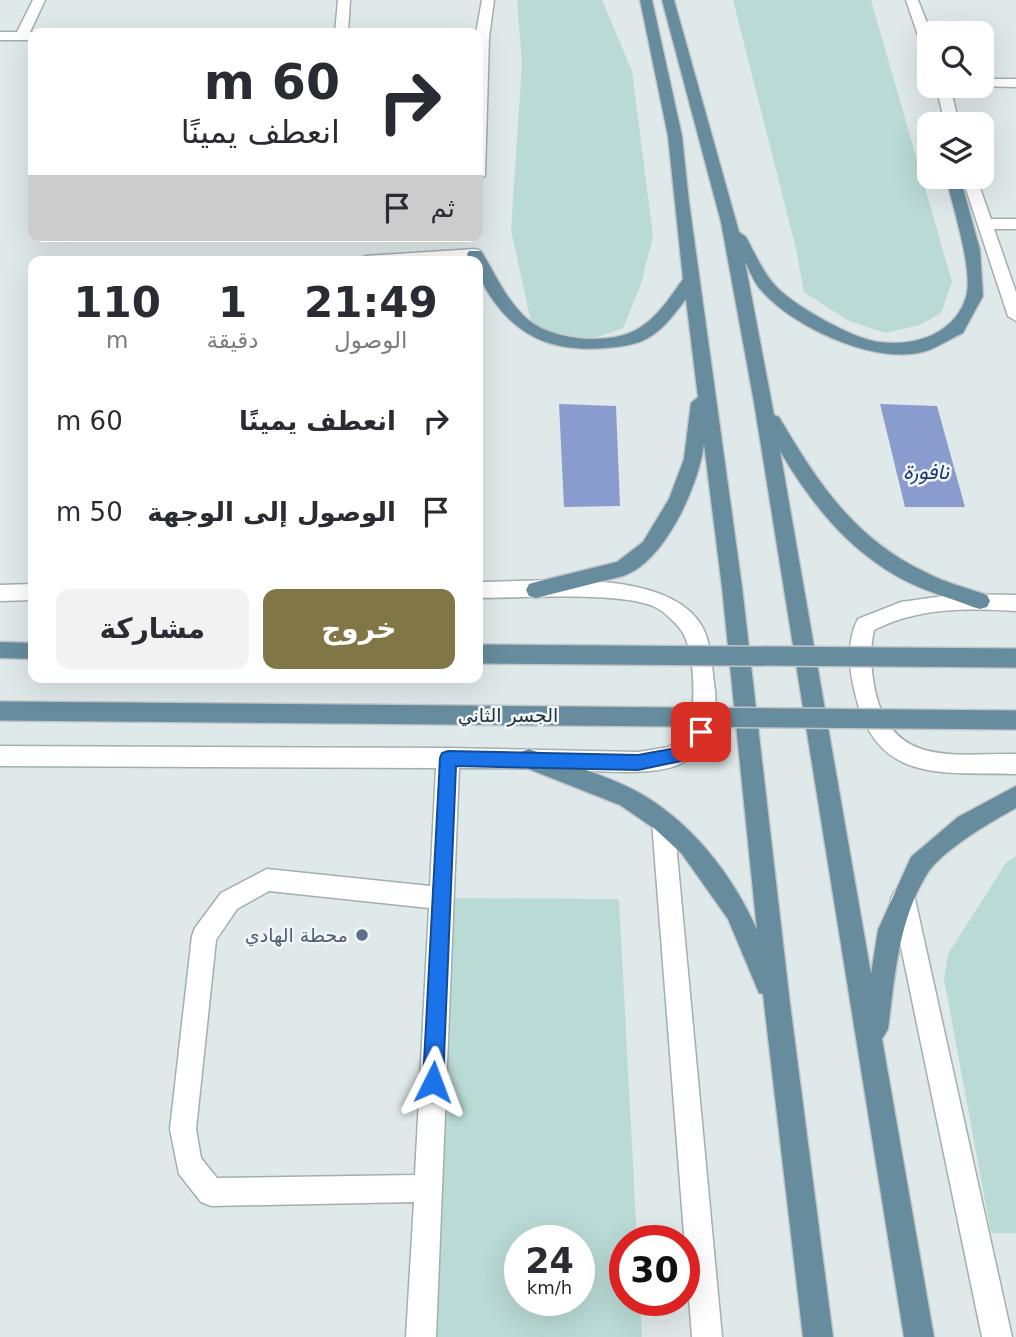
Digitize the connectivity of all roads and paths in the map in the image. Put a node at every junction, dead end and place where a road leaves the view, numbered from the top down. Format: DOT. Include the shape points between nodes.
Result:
graph roads {
  1 [pos="39,0"];
  2 [pos="344,0"];
  3 [pos="488,0"];
  4 [pos="646,0"];
  5 [pos="668,0"];
  6 [pos="912,0"];
  7 [pos="920,21"];
  8 [pos="30,28"];
  9 [pos="342,28"];
  10 [pos="482,28"];
  11 [pos="0,36"];
  12 [pos="27,36"];
  13 [pos="994,83"];
  14 [pos="1016,83"];
  15 [pos="956,189"];
  16 [pos="973,189"];
  17 [pos="729,222"];
  18 [pos="985,224"];
  19 [pos="1016,224"];
  20 [pos="475,250"];
  21 [pos="415,256"];
  22 [pos="483,268"];
  23 [pos="691,279"];
  24 [pos="1016,316"];
  25 [pos="704,373"];
  26 [pos="763,402"];
  27 [pos="483,590"];
  28 [pos="536,590"];
  29 [pos="28,592"];
  30 [pos="0,593"];
  31 [pos="980,601"];
  32 [pos="1016,603"];
  33 [pos="0,650"];
  34 [pos="28,650"];
  35 [pos="483,654"];
  36 [pos="1016,658"];
  37 [pos="0,711"];
  38 [pos="1016,720"];
  39 [pos="0,756"];
  40 [pos="448,758"];
  41 [pos="529,759"];
  42 [pos="1016,764"];
  43 [pos="1016,796"];
  44 [pos="663,822"];
  45 [pos="442,898"];
  46 [pos="904,899"];
  47 [pos="777,1004"];
  48 [pos="873,1048"];
  49 [pos="428,1188"];
  50 [pos="421,1337"];
  51 [pos="707,1337"];
  52 [pos="818,1337"];
  53 [pos="919,1337"];
  54 [pos="997,1337"];
  1 -- 8 [label="street"];
  2 -- 9 [label="street"];
  3 -- 10 [label="street"];
  4 -- 23 [label="main road" via="675,136"];
  5 -- 17 [label="main road"];
  6 -- 7 [label="street"];
  11 -- 12 [label="street"];
  13 -- 14 [label="street"];
  15 -- 17 [label="main road" via="972,250 975,296 957,328 918,348 876,348 804,316 767,287"];
  16 -- 18 [label="street"];
  17 -- 26 [label="main road"];
  18 -- 19 [label="street"];
  18 -- 24 [label="street"];
  20 -- 21 [label="street"];
  22 -- 23 [label="main road" via="524,328 546,339 576,345 642,334 664,315"];
  23 -- 25 [label="main road"];
  25 -- 28 [label="main road" via="693,459 678,500 650,547 623,568"];
  25 -- 47 [label="main road" via="733,587"];
  26 -- 31 [label="main road" via="833,516 864,546 912,575"];
  26 -- 48 [label="main road"];
  27 -- 28 [label="street"];
  28 -- 41 [label="street" via="640,594 664,602 694,631 705,699 701,732 675,755 638,762"];
  29 -- 30 [label="street"];
  31 -- 32 [label="street"];
  31 -- 42 [label="street" via="907,606 865,625 859,648 863,684 872,717 902,754 933,761"];
  33 -- 34 [label="main road"];
  35 -- 36 [label="main road, bridge"];
  37 -- 38 [label="main road, الجسر الثاني, bridge"];
  39 -- 40 [label="street"];
  40 -- 41 [label="street"];
  40 -- 45 [label="street"];
  41 -- 44 [label="main road" via="628,798"];
  43 -- 46 [label="main road" via="966,824 919,865"];
  44 -- 47 [label="main road" via="690,847 737,912"];
  44 -- 51 [label="street"];
  45 -- 49 [label="street"];
  45 -- 49 [label="street" via="267,880 229,901 204,936 183,1129 189,1164 211,1192"];
  46 -- 48 [label="main road" via="890,930"];
  46 -- 54 [label="street"];
  47 -- 52 [label="main road"];
  48 -- 53 [label="main road"];
  49 -- 50 [label="street"];
}
